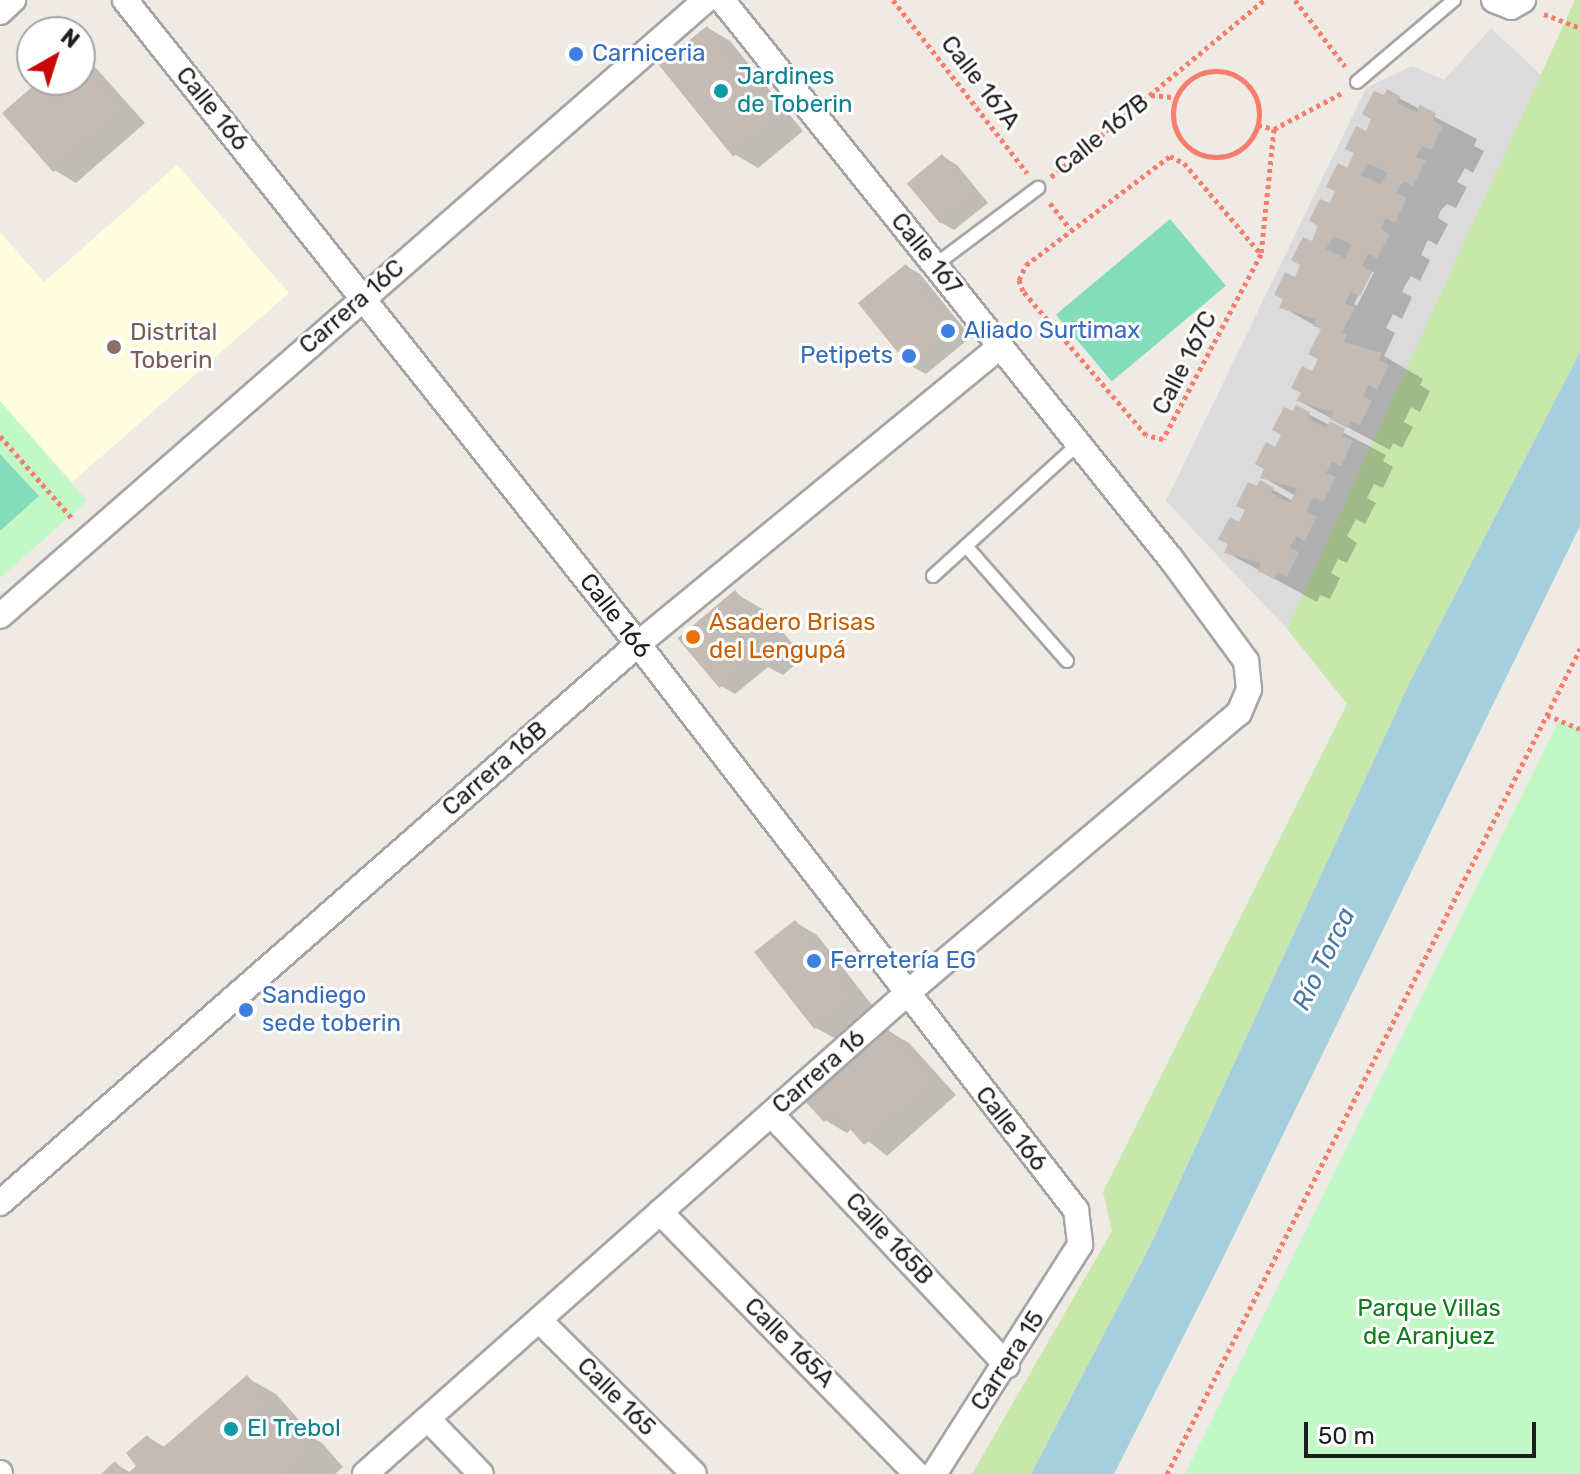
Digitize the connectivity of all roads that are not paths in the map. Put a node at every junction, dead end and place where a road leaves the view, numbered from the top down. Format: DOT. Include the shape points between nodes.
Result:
graph roads {
  1 [pos="13,0"];
  2 [pos="125,0"];
  3 [pos="706,0"];
  4 [pos="722,0"];
  5 [pos="1454,0"];
  6 [pos="1494,0"];
  7 [pos="1522,1"];
  8 [pos="0,12"];
  9 [pos="1357,82"];
  10 [pos="1038,188"];
  11 [pos="935,265"];
  12 [pos="362,298"];
  13 [pos="1000,347"];
  14 [pos="1078,444"];
  15 [pos="966,546"];
  16 [pos="933,576"];
  17 [pos="0,616"];
  18 [pos="638,644"];
  19 [pos="1067,661"];
  20 [pos="1246,661"];
  21 [pos="905,995"];
  22 [pos="771,1114"];
  23 [pos="0,1203"];
  24 [pos="660,1212"];
  25 [pos="1080,1245"];
  26 [pos="539,1320"];
  27 [pos="1007,1365"];
  28 [pos="428,1419"];
  29 [pos="365,1474"];
  30 [pos="481,1474"];
  31 [pos="694,1474"];
  32 [pos="917,1474"];
  33 [pos="934,1474"];
  1 -- 8 [label="street"];
  2 -- 12 [label="street, Calle 166"];
  3 -- 12 [label="street, Carrera 16C"];
  4 -- 11 [label="street, Calle 167"];
  5 -- 9 [label="lane"];
  6 -- 7 [label="street" via="1511,7"];
  10 -- 11 [label="lane, Calle 167B"];
  11 -- 13 [label="street, Calle 167"];
  12 -- 17 [label="street, Carrera 16C"];
  12 -- 18 [label="street, Calle 166"];
  13 -- 14 [label="street, Calle 167"];
  13 -- 18 [label="street, Carrera 16B"];
  14 -- 15 [label="lane"];
  14 -- 20 [label="street, Calle 167"];
  15 -- 16 [label="lane"];
  15 -- 19 [label="lane"];
  18 -- 21 [label="street, Calle 166"];
  18 -- 23 [label="street, Carrera 16B"];
  20 -- 21 [label="street, Carrera 16" via="1249,689 1239,713"];
  21 -- 22 [label="street, Carrera 16"];
  21 -- 25 [label="street, Calle 166" via="1076,1210"];
  22 -- 24 [label="street, Carrera 16"];
  22 -- 27 [label="street, Calle 165B"];
  24 -- 26 [label="street, Carrera 16"];
  24 -- 32 [label="street, Calle 165A"];
  25 -- 27 [label="street, Carrera 15"];
  26 -- 28 [label="street, Carrera 16"];
  26 -- 31 [label="street, Calle 165"];
  27 -- 33 [label="street, Carrera 15"];
  28 -- 29 [label="street, Carrera 16"];
  28 -- 30 [label="street"];
}
